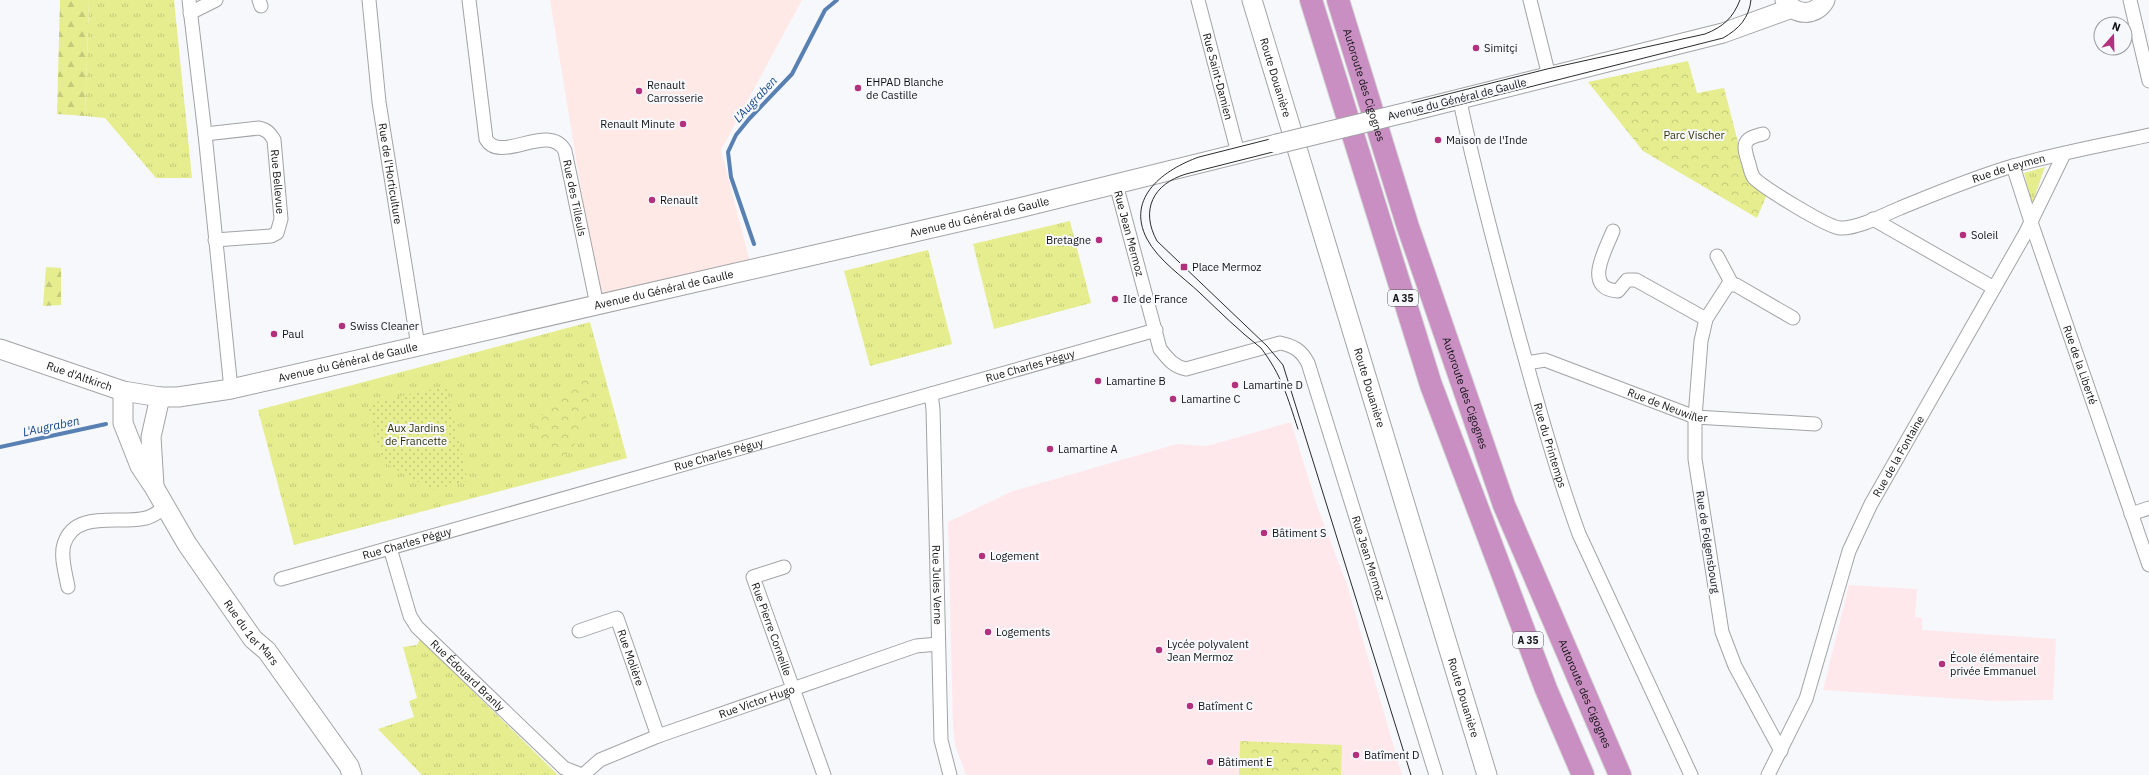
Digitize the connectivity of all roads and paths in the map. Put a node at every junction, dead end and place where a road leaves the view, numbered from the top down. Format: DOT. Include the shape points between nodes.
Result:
graph roads {
  1 [pos="216,0"];
  2 [pos="369,0"];
  3 [pos="469,0"];
  4 [pos="1198,0"];
  5 [pos="1252,0"];
  6 [pos="1311,0"];
  7 [pos="1338,0"];
  8 [pos="1530,0"];
  9 [pos="1825,0"];
  10 [pos="2130,0"];
  11 [pos="1789,4"];
  12 [pos="190,6"];
  13 [pos="1549,76"];
  14 [pos="2149,81"];
  15 [pos="1459,97"];
  16 [pos="205,134"];
  17 [pos="1763,134"];
  18 [pos="2149,135"];
  19 [pos="1238,153"];
  20 [pos="2064,154"];
  21 [pos="2013,166"];
  22 [pos="1116,184"];
  23 [pos="1873,219"];
  24 [pos="2031,222"];
  25 [pos="1613,231"];
  26 [pos="215,240"];
  27 [pos="1717,256"];
  28 [pos="1732,284"];
  29 [pos="1994,288"];
  30 [pos="597,305"];
  31 [pos="1793,318"];
  32 [pos="1706,319"];
  33 [pos="1156,330"];
  34 [pos="418,346"];
  35 [pos="0,349"];
  36 [pos="1527,363"];
  37 [pos="231,389"];
  38 [pos="123,391"];
  39 [pos="931,394"];
  40 [pos="160,397"];
  41 [pos="1695,417"];
  42 [pos="1815,424"];
  43 [pos="154,487"];
  44 [pos="165,508"];
  45 [pos="2149,508"];
  46 [pos="2131,514"];
  47 [pos="390,548"];
  48 [pos="2149,565"];
  49 [pos="784,567"];
  50 [pos="281,579"];
  51 [pos="68,587"];
  52 [pos="579,631"];
  53 [pos="938,644"];
  54 [pos="792,689"];
  55 [pos="1546,689"];
  56 [pos="658,736"];
  57 [pos="1782,751"];
  58 [pos="352,775"];
  59 [pos="583,775"];
  60 [pos="824,775"];
  61 [pos="950,775"];
  62 [pos="1436,775"];
  63 [pos="1486,775"];
  64 [pos="1569,775"];
  65 [pos="1584,775"];
  66 [pos="1620,775"];
  67 [pos="1692,775"];
  68 [pos="1768,775"];
  1 -- 12 [label="street"];
  2 -- 34 [label="street, Rue de l'Horticulture" via="379,102"];
  3 -- 30 [label="street, Rue des Tilleuls" via="486,139 488,143 499,148 551,139 565,150"];
  4 -- 19 [label="street, Rue Saint-Damien"];
  5 -- 63 [label="main road, Route Douanière"];
  6 -- 55 [label="highway, A 35" via="1431,385"];
  7 -- 66 [label="highway, Autoroute des Cigognes / A 35" via="1408,227 1504,505"];
  8 -- 13 [label="street"];
  9 -- 11 [label="main road" via="1813,11 1798,12"];
  10 -- 14 [label="street"];
  11 -- 13 [label="main road, Avenue du Général de Gaulle" via="1723,33"];
  12 -- 16 [label="street"];
  13 -- 15 [label="main road, Avenue du Général de Gaulle"];
  15 -- 19 [label="main road, Avenue du Général de Gaulle, bridge" via="1408,112"];
  15 -- 36 [label="street, Rue du Printemps" via="1498,258"];
  16 -- 26 [label="street"];
  16 -- 26 [label="street, Rue Bellevue" via="259,128 267,130 274,140 281,220 277,233 271,236"];
  17 -- 23 [label="street, Rue de Leymen" via="1752,136 1744,149 1757,181 1839,228"];
  18 -- 20 [label="street, Rue de Leymen"];
  19 -- 22 [label="main road, Avenue du Général de Gaulle"];
  20 -- 21 [label="street, Rue de Leymen"];
  20 -- 24 [label="street, Rue de la Fontaine"];
  21 -- 23 [label="street, Rue de Leymen"];
  21 -- 24 [label="street, Rue de la Liberté"];
  22 -- 30 [label="main road, Avenue du Général de Gaulle"];
  22 -- 33 [label="street, Rue Jean Mermoz"];
  23 -- 29 [label="street"];
  24 -- 29 [label="street, Rue de la Fontaine"];
  24 -- 46 [label="street, Rue de la Liberté"];
  25 -- 32 [label="street" via="1599,268 1598,278 1601,283 1618,291 1627,280 1636,280"];
  26 -- 37 [label="street"];
  27 -- 28 [label="street"];
  28 -- 31 [label="street"];
  28 -- 32 [label="street, Rue de Folgensbourg" via="1726,287"];
  29 -- 57 [label="street, Rue de la Fontaine" via="1871,504 1849,551 1806,699"];
  30 -- 34 [label="main road, Avenue du Général de Gaulle"];
  32 -- 41 [label="street, Rue de Folgensbourg" via="1701,341"];
  33 -- 39 [label="street, Rue Charles Péguy"];
  33 -- 62 [label="street, Rue Jean Mermoz" via="1160,349 1168,360 1186,369 1280,343 1294,346 1303,353 1318,392"];
  34 -- 37 [label="main road, Avenue du Général de Gaulle"];
  35 -- 38 [label="main road, Rue d'Altkirch"];
  36 -- 41 [label="street, Rue de Neuwiller" via="1545,360"];
  36 -- 67 [label="street, Rue du Printemps" via="1565,496 1579,534"];
  37 -- 40 [label="main road, Avenue du Général de Gaulle" via="178,397"];
  38 -- 40 [label="main road, Rue d'Altkirch"];
  38 -- 43 [label="main road, Rue du 1er Mars" via="123,423 140,466"];
  39 -- 47 [label="street, Rue Charles Péguy"];
  39 -- 53 [label="street, Rue Jules Verne"];
  40 -- 43 [label="main road, Rue du 1er Mars" via="151,437"];
  41 -- 42 [label="street, Rue de Neuwiller"];
  41 -- 57 [label="street, Rue de Folgensbourg" via="1695,459 1722,632 1735,666"];
  43 -- 44 [label="main road, Rue du 1er Mars"];
  44 -- 51 [label="street" via="146,518 93,522 80,525 73,530 64,545 63,553"];
  44 -- 58 [label="main road, Rue du 1er Mars" via="253,639 267,651 349,766"];
  45 -- 46 [label="street"];
  46 -- 48 [label="street, Rue de la Liberté"];
  47 -- 50 [label="street, Rue Charles Péguy"];
  47 -- 59 [label="street, Rue Édouard Branly" via="410,616 417,627 564,768"];
  49 -- 54 [label="street, Rue Pierre Corneille" via="753,577"];
  52 -- 56 [label="street, Rue Molière" via="617,618"];
  53 -- 54 [label="street, Rue Victor Hugo" via="916,646"];
  53 -- 61 [label="street, Rue Jules Verne" via="941,740"];
  54 -- 56 [label="street, Rue Victor Hugo"];
  54 -- 60 [label="street"];
  55 -- 64 [label="highway"];
  55 -- 65 [label="highway, A 35"];
  56 -- 59 [label="street, Rue Victor Hugo" via="600,760"];
  57 -- 68 [label="street, Rue de la Fontaine"];
}
